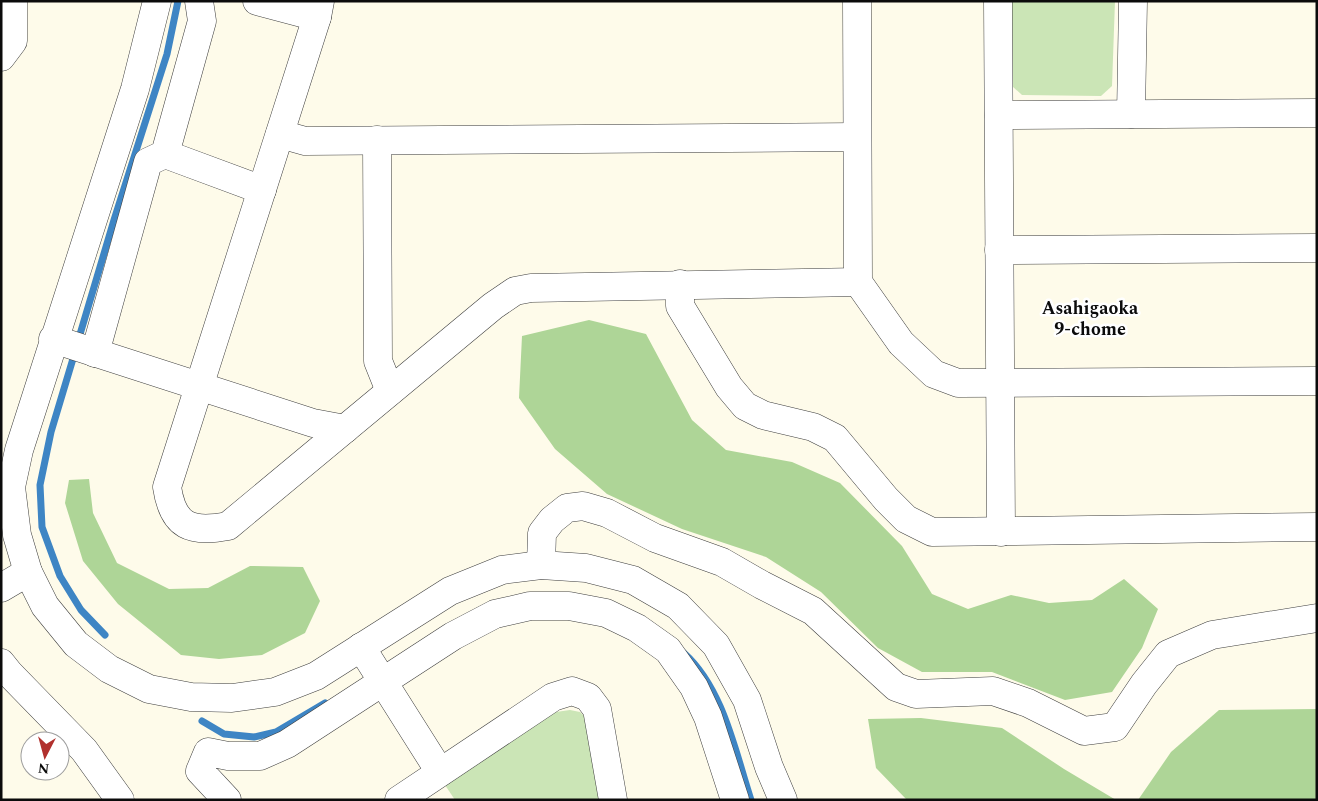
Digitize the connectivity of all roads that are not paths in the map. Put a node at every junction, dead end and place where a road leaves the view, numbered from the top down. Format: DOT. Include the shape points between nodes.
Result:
graph roads {
  1 [pos="13,1"];
  2 [pos="157,1"];
  3 [pos="199,1"];
  4 [pos="257,1"];
  5 [pos="857,1"];
  6 [pos="998,1"];
  7 [pos="1132,1"];
  8 [pos="318,9"];
  9 [pos="1,57"];
  10 [pos="1317,113"];
  11 [pos="998,114"];
  12 [pos="1131,114"];
  13 [pos="280,134"];
  14 [pos="857,137"];
  15 [pos="377,140"];
  16 [pos="165,154"];
  17 [pos="262,190"];
  18 [pos="1317,248"];
  19 [pos="999,250"];
  20 [pos="858,282"];
  21 [pos="680,284"];
  22 [pos="53,340"];
  23 [pos="95,353"];
  24 [pos="1317,381"];
  25 [pos="1000,383"];
  26 [pos="199,387"];
  27 [pos="390,391"];
  28 [pos="345,429"];
  29 [pos="1317,527"];
  30 [pos="1000,532"];
  31 [pos="541,565"];
  32 [pos="28,572"];
  33 [pos="1,588"];
  34 [pos="1317,618"];
  35 [pos="361,647"];
  36 [pos="1,662"];
  37 [pos="383,682"];
  38 [pos="440,772"];
  39 [pos="120,800"];
  40 [pos="227,800"];
  41 [pos="400,800"];
  42 [pos="613,800"];
  43 [pos="735,800"];
  44 [pos="783,800"];
  1 -- 9 [label="street" via="13,41"];
  2 -- 22 [label="street" via="135,89"];
  3 -- 16 [label="street" via="202,21"];
  4 -- 8 [label="street"];
  5 -- 14 [label="street"];
  6 -- 11 [label="street"];
  7 -- 12 [label="street"];
  8 -- 13 [label="street"];
  10 -- 12 [label="street"];
  11 -- 12 [label="street"];
  11 -- 19 [label="street"];
  13 -- 15 [label="street" via="305,140"];
  13 -- 17 [label="street"];
  14 -- 15 [label="street"];
  14 -- 20 [label="street"];
  15 -- 27 [label="street" via="378,361"];
  16 -- 17 [label="street"];
  16 -- 23 [label="street" via="148,162"];
  17 -- 26 [label="street"];
  18 -- 19 [label="street"];
  19 -- 25 [label="street"];
  20 -- 21 [label="street"];
  20 -- 25 [label="street" via="901,343 934,374 958,383"];
  21 -- 27 [label="street" via="515,291"];
  21 -- 30 [label="street" via="680,306 729,387 745,406 764,415 813,427 835,438 906,519 932,532"];
  22 -- 23 [label="street"];
  22 -- 32 [label="street" via="11,487 17,535"];
  23 -- 26 [label="street"];
  24 -- 25 [label="street"];
  25 -- 30 [label="street"];
  26 -- 28 [label="street"];
  26 -- 28 [label="street" via="168,487 170,505 176,517 190,526 208,530 228,526"];
  27 -- 28 [label="street"];
  29 -- 30 [label="street"];
  31 -- 34 [label="street" via="542,533 567,508 583,506 655,538 722,562 813,611 896,687 916,694 993,690 1028,703 1084,731 1115,727 1168,654 1212,636"];
  31 -- 35 [label="street" via="502,570 450,591"];
  31 -- 44 [label="street" via="586,568 633,580 678,606 716,644 747,700"];
  32 -- 33 [label="street"];
  32 -- 35 [label="street" via="45,606 76,644 109,669 150,689 191,697 232,698 275,692 316,676"];
  35 -- 37 [label="street"];
  36 -- 39 [label="street" via="84,750"];
  37 -- 38 [label="street"];
  37 -- 40 [label="street" via="287,744 260,756 208,752 200,771"];
  37 -- 43 [label="street" via="453,636 494,614 530,606 569,606 606,613 637,628 668,650 694,687 708,717"];
  38 -- 41 [label="street"];
  38 -- 42 [label="street" via="553,697 572,691 588,697 597,709"];
}
